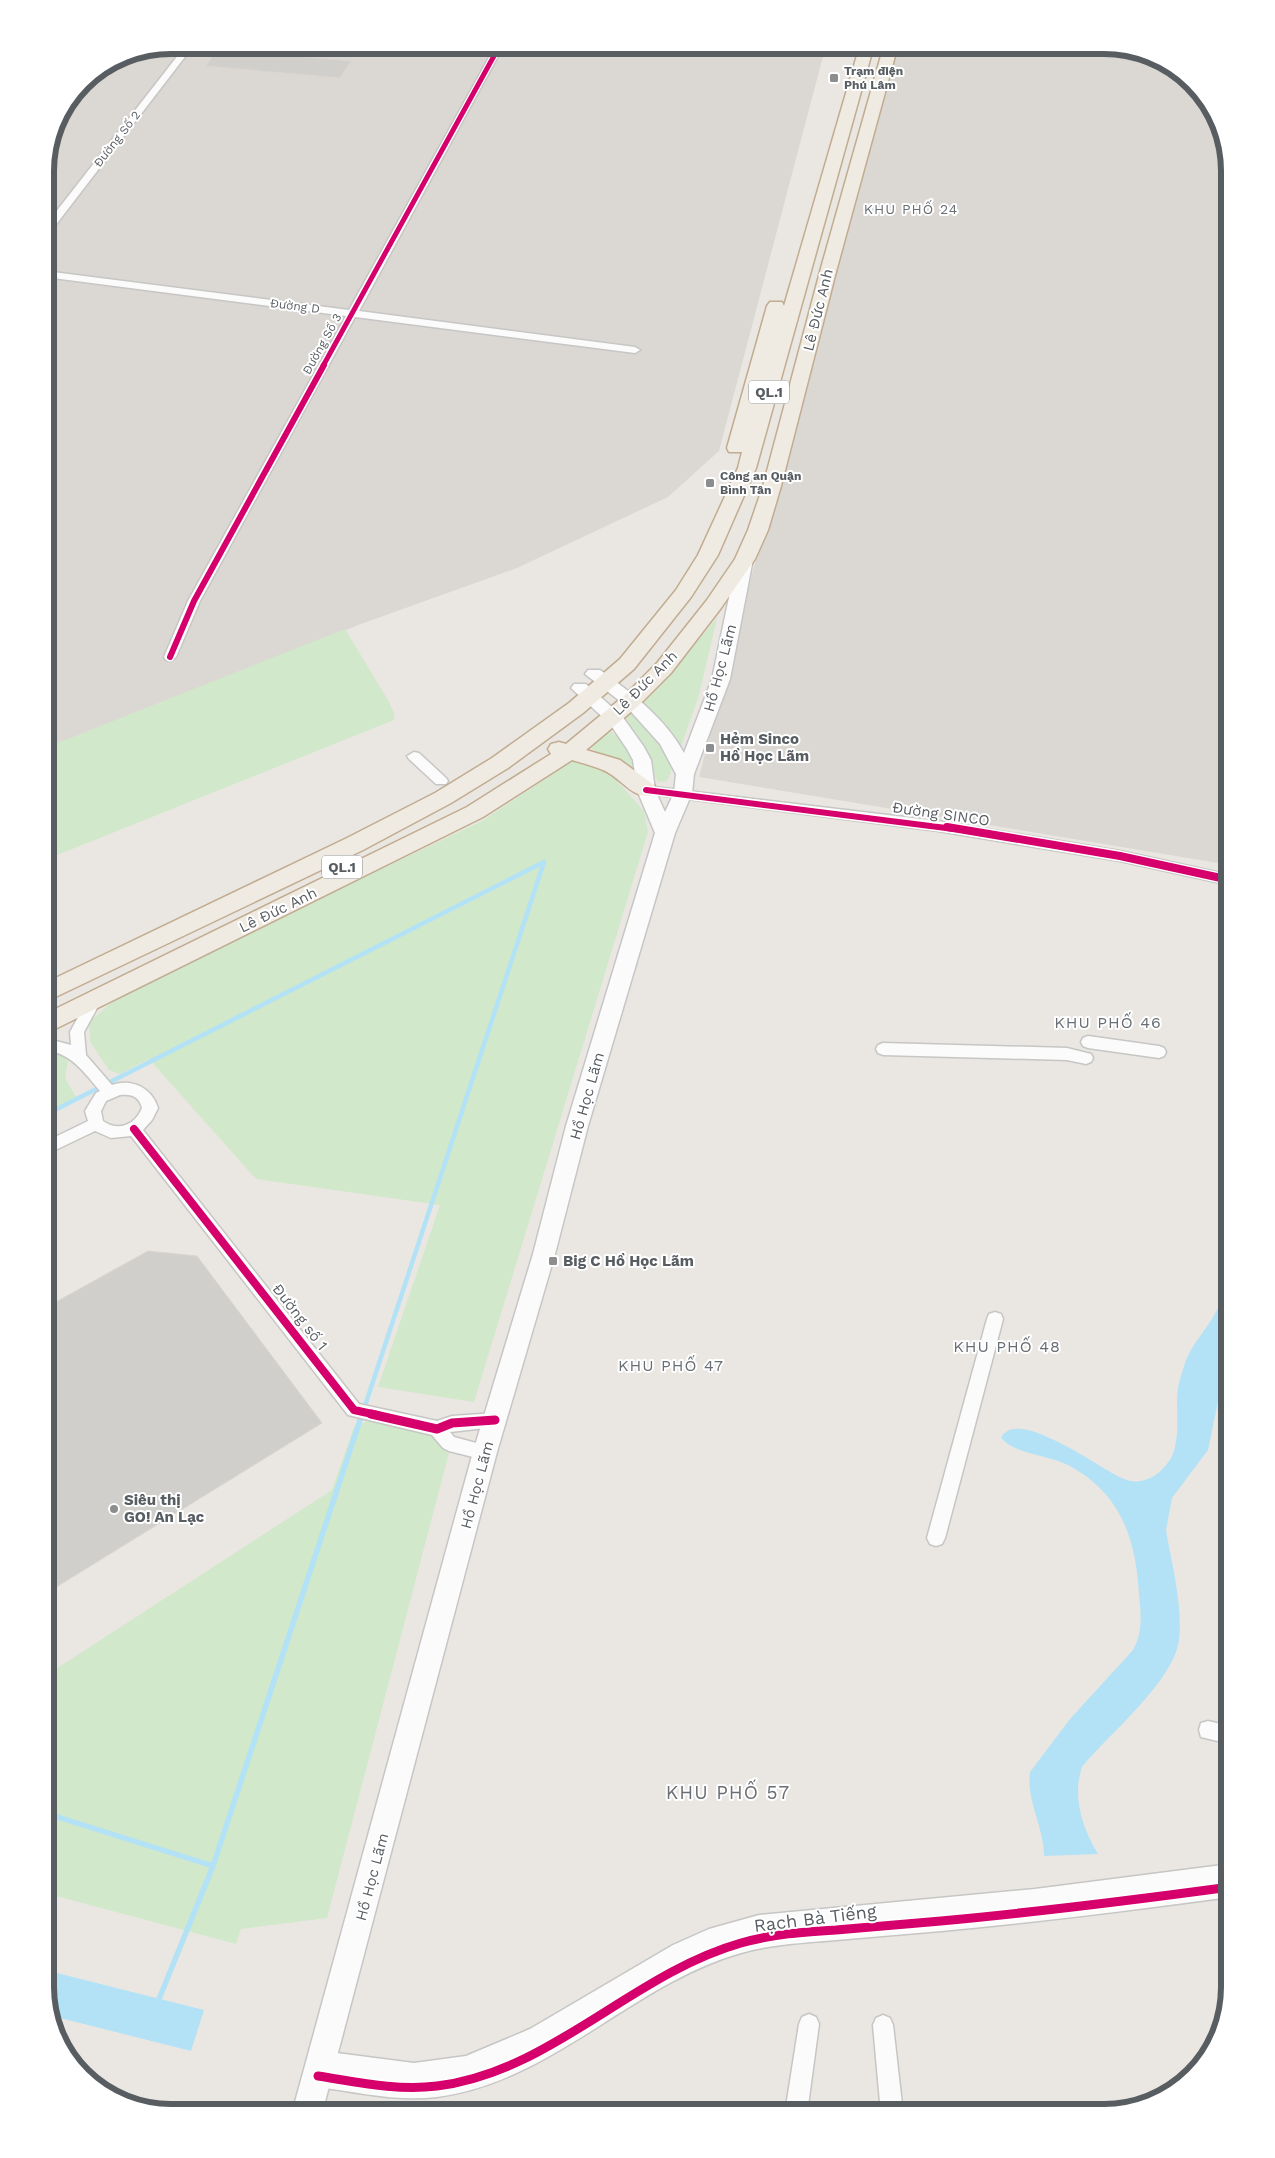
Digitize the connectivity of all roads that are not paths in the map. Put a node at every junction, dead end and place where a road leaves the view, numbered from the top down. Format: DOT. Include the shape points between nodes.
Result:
graph roads {
  1 [pos="183,54"];
  2 [pos="495,54"];
  3 [pos="851,54"];
  4 [pos="864,54"];
  5 [pos="878,54"];
  6 [pos="886,54"];
  7 [pos="1114,54"];
  8 [pos="1144,61"];
  9 [pos="878,67"];
  10 [pos="54,221"];
  11 [pos="54,275"];
  12 [pos="352,313"];
  13 [pos="634,350"];
  14 [pos="743,552"];
  15 [pos="170,657"];
  16 [pos="604,695"];
  17 [pos="561,749"];
  18 [pos="414,756"];
  19 [pos="441,781"];
  20 [pos="684,784"];
  21 [pos="646,790"];
  22 [pos="665,833"];
  23 [pos="1221,878"];
  24 [pos="54,976"];
  25 [pos="54,989"];
  26 [pos="95,999"];
  27 [pos="54,1006"];
  28 [pos="54,1020"];
  29 [pos="1088,1042"];
  30 [pos="54,1044"];
  31 [pos="882,1049"];
  32 [pos="1159,1052"];
  33 [pos="79,1055"];
  34 [pos="1086,1058"];
  35 [pos="109,1092"];
  36 [pos="96,1124"];
  37 [pos="134,1129"];
  38 [pos="54,1145"];
  39 [pos="995,1319"];
  40 [pos="495,1420"];
  41 [pos="438,1429"];
  42 [pos="485,1452"];
  43 [pos="936,1538"];
  44 [pos="1208,1730"];
  45 [pos="1221,1733"];
  46 [pos="1221,1875"];
  47 [pos="1221,1888"];
  48 [pos="809,2024"];
  49 [pos="883,2025"];
  50 [pos="320,2069"];
  51 [pos="310,2104"];
  52 [pos="797,2104"];
  53 [pos="891,2104"];
  1 -- 10 [label="street, Đường Số 2"];
  2 -- 12 [label="street, Đường Số 3"];
  3 -- 16 [label="highway, Lê Đức Anh / QL.1" via="720,496 699,542 629,636"];
  4 -- 16 [label="highway, Lê Đức Anh / QL.1" via="747,468 698,574"];
  5 -- 9 [label="highway, Lê Đức Anh / QL.1"];
  6 -- 9 [label="highway, Lê Đức Anh / QL.1"];
  7 -- 8 [label="street"];
  9 -- 14 [label="highway, Lê Đức Anh / QL.1"];
  11 -- 12 [label="street, Đường D"];
  12 -- 13 [label="street, Đường D"];
  12 -- 15 [label="street, Đường Số 3" via="194,601"];
  14 -- 16 [label="highway, Lê Đức Anh / QL.1" via="714,604 664,668"];
  14 -- 20 [label="main road, Hồ Học Lãm" via="721,679"];
  16 -- 17 [label="highway, Lê Đức Anh / QL.1"];
  16 -- 19 [label="highway, Lê Đức Anh / QL.1" via="502,744"];
  16 -- 20 [label="main road" via="668,741"];
  16 -- 21 [label="main road" via="642,760"];
  16 -- 25 [label="highway, Lê Đức Anh / QL.1" via="443,798 355,844"];
  17 -- 21 [label="highway" via="612,765"];
  17 -- 26 [label="highway, Lê Đức Anh / QL.1" via="475,812"];
  17 -- 27 [label="highway, Lê Đức Anh / QL.1" via="419,830"];
  18 -- 19 [label="street"];
  19 -- 24 [label="highway, Lê Đức Anh / QL.1"];
  20 -- 21 [label="street, Đường SINCO"];
  20 -- 22 [label="main road, Hồ Học Lãm"];
  20 -- 23 [label="street, Đường SINCO" via="1120,856"];
  21 -- 22 [label="main road"];
  22 -- 40 [label="main road, Hồ Học Lãm" via="577,1126 544,1254"];
  26 -- 28 [label="highway, Lê Đức Anh / QL.1"];
  26 -- 33 [label="street" via="77,1032"];
  29 -- 32 [label="street"];
  30 -- 33 [label="street"];
  31 -- 34 [label="street" via="1067,1054"];
  33 -- 35 [label="street"];
  35 -- 36 [label="street" via="92,1110"];
  35 -- 37 [label="street" via="118,1089 137,1091 149,1101 148,1116"];
  36 -- 37 [label="street" via="101,1129 117,1133"];
  36 -- 38 [label="street"];
  37 -- 41 [label="street, Đường số 1" via="354,1410"];
  39 -- 43 [label="street"];
  40 -- 41 [label="street, Đường số 1" via="452,1423"];
  40 -- 42 [label="main road, Hồ Học Lãm"];
  41 -- 42 [label="street, Đường số 1" via="449,1443"];
  42 -- 50 [label="main road, Hồ Học Lãm"];
  44 -- 45 [label="street"];
  46 -- 50 [label="street, Rạch Bà Tiếng" via="1017,1901 759,1925 709,1939 680,1952 537,2036 466,2067 414,2074"];
  47 -- 50 [label="street, Rạch Bà Tiếng" via="1038,1912 762,1938 686,1963 542,2048 486,2074 450,2084 413,2088"];
  48 -- 52 [label="street"];
  49 -- 53 [label="street"];
  50 -- 51 [label="main road, Hồ Học Lãm"];
}
